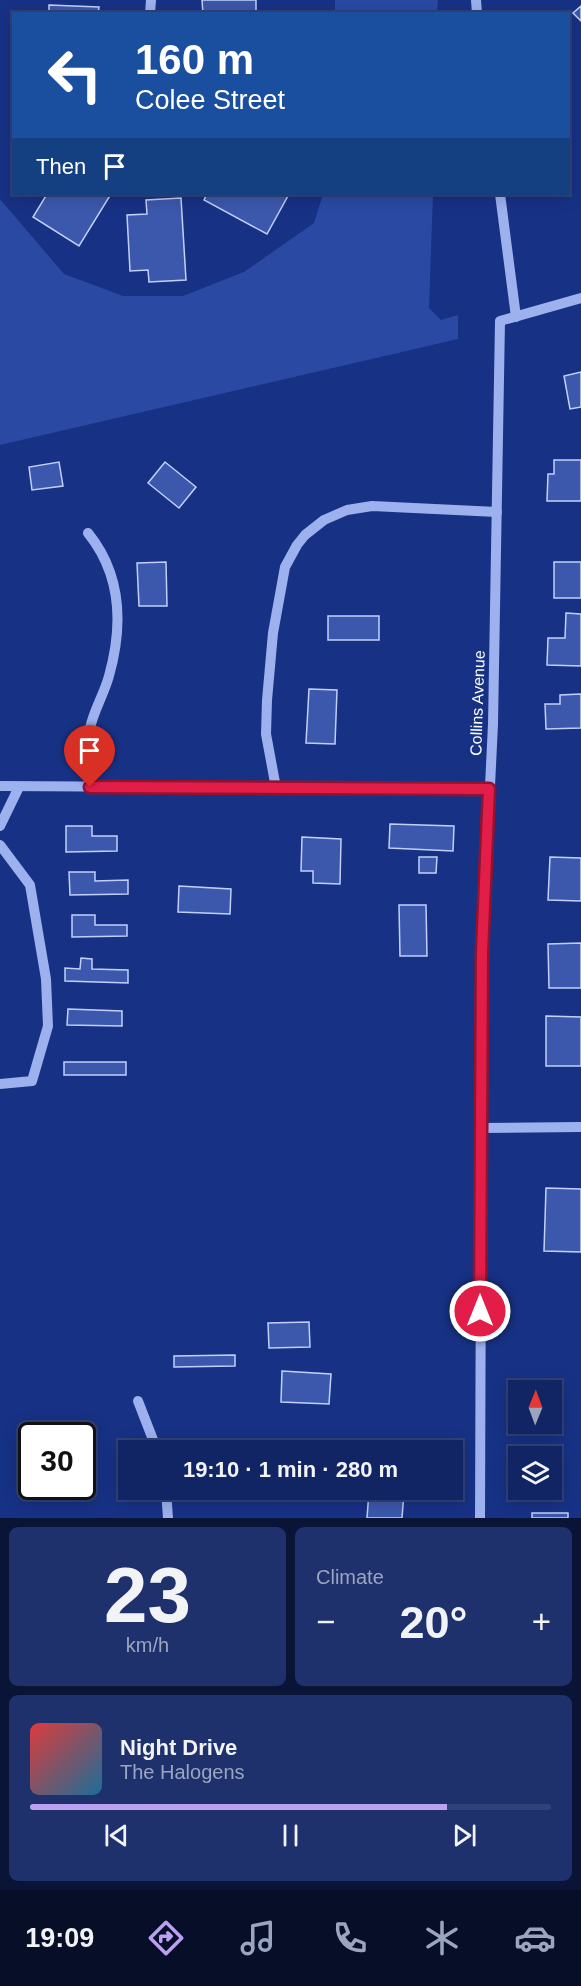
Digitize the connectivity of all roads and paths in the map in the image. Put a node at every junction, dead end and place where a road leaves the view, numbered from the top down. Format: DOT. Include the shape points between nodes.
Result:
graph roads {
  1 [pos="500,195"];
  2 [pos="581,298"];
  3 [pos="516,317"];
  4 [pos="497,512"];
  5 [pos="88,533"];
  6 [pos="0,786"];
  7 [pos="19,786"];
  8 [pos="90,787"];
  9 [pos="276,788"];
  10 [pos="489,789"];
  11 [pos="0,826"];
  12 [pos="0,845"];
  13 [pos="0,1084"];
  14 [pos="581,1126"];
  15 [pos="481,1128"];
  16 [pos="138,1401"];
  17 [pos="153,1440"];
  18 [pos="167,1500"];
  19 [pos="168,1518"];
  20 [pos="480,1518"];
  1 -- 3 [label="street"];
  2 -- 3 [label="street"];
  3 -- 4 [label="street, Collins Avenue" via="500,321"];
  4 -- 9 [label="street" via="372,506 347,510 324,520 297,545 285,567 268,689 266,734"];
  4 -- 10 [label="street, Collins Avenue"];
  5 -- 8 [label="street" via="109,565 118,614 109,677 87,748"];
  6 -- 7 [label="street"];
  7 -- 8 [label="street"];
  7 -- 11 [label="street"];
  8 -- 9 [label="street"];
  9 -- 10 [label="street"];
  10 -- 15 [label="street, Collins Avenue" via="482,952"];
  12 -- 13 [label="street" via="30,885 46,978 48,1026 32,1081"];
  14 -- 15 [label="street"];
  15 -- 20 [label="street, Collins Avenue"];
  16 -- 17 [label="street"];
  18 -- 19 [label="street"];
}
